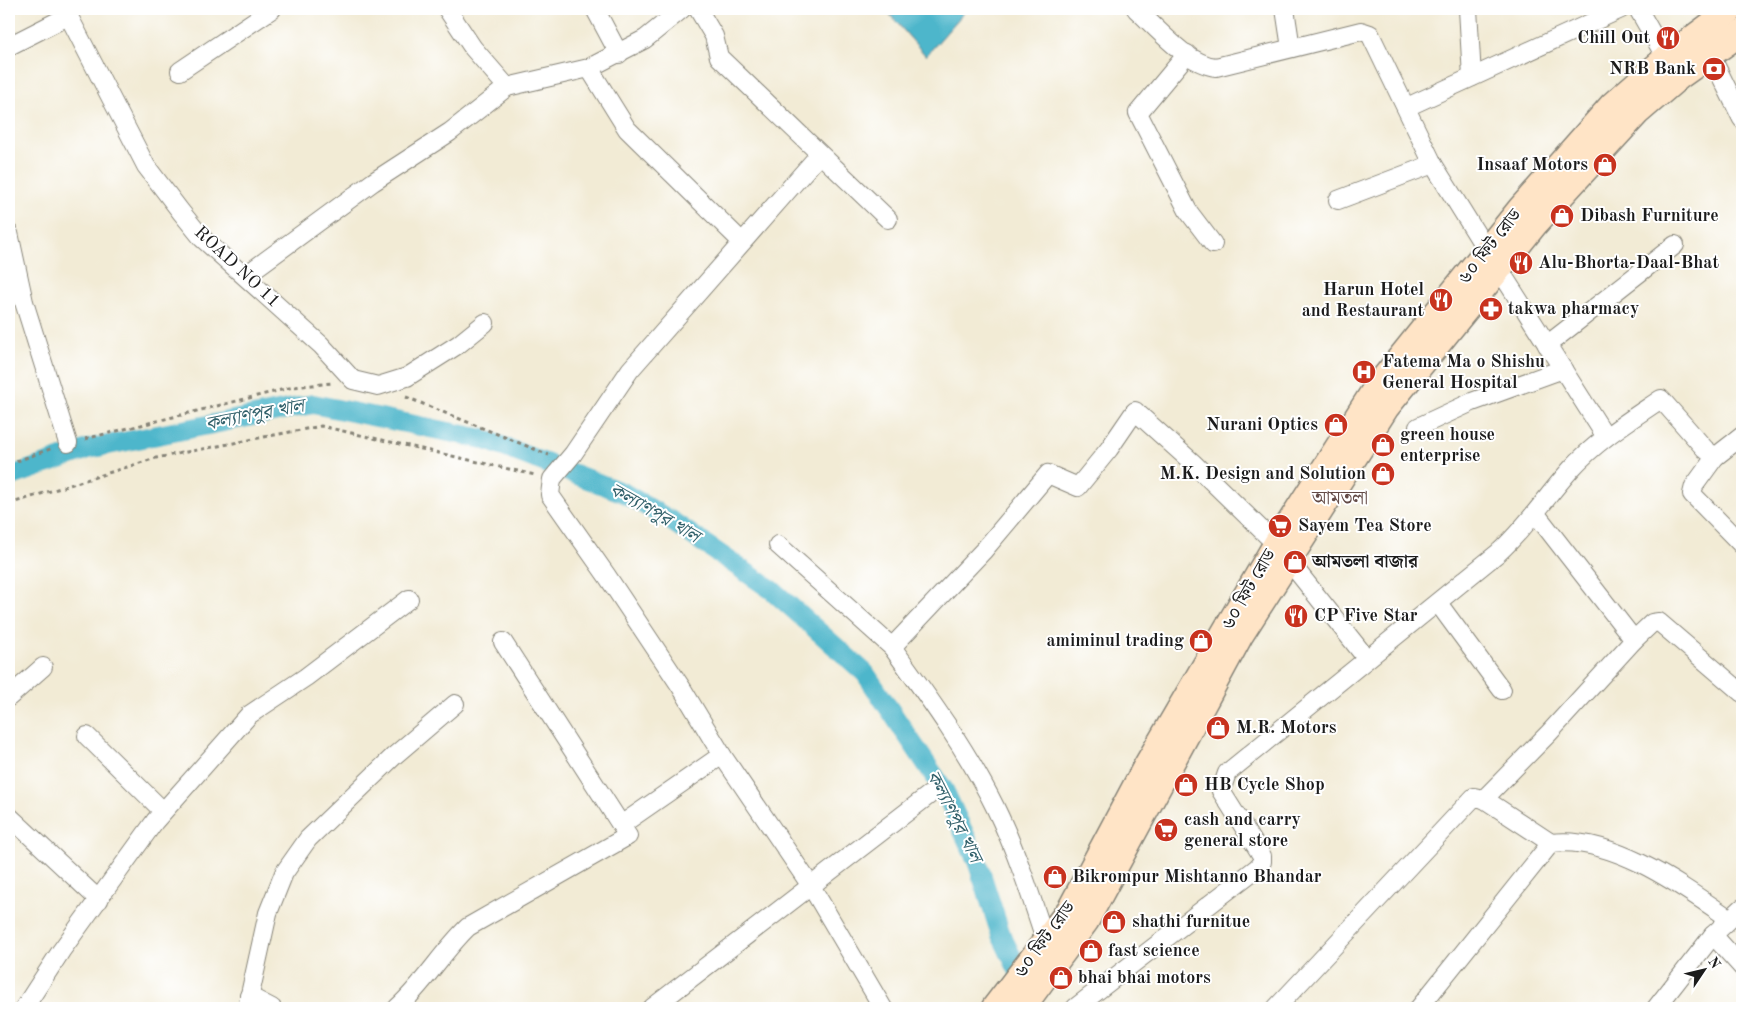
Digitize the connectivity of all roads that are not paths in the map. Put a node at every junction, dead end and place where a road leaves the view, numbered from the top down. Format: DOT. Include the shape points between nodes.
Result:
graph roads {
  1 [pos="272,9"];
  2 [pos="447,9"];
  3 [pos="596,9"];
  4 [pos="682,9"];
  5 [pos="698,9"];
  6 [pos="1136,9"];
  7 [pos="1285,9"];
  8 [pos="1468,9"];
  9 [pos="1620,9"];
  10 [pos="1638,9"];
  11 [pos="1732,9"];
  12 [pos="66,12"];
  13 [pos="1742,32"];
  14 [pos="9,46"];
  15 [pos="1291,48"];
  16 [pos="619,54"];
  17 [pos="1187,54"];
  18 [pos="1710,54"];
  19 [pos="1673,67"];
  20 [pos="589,68"];
  21 [pos="180,71"];
  22 [pos="1472,77"];
  23 [pos="507,88"];
  24 [pos="1407,107"];
  25 [pos="1742,119"];
  26 [pos="819,155"];
  27 [pos="1433,164"];
  28 [pos="1338,200"];
  29 [pos="888,219"];
  30 [pos="9,233"];
  31 [pos="741,241"];
  32 [pos="1213,244"];
  33 [pos="1675,245"];
  34 [pos="1493,260"];
  35 [pos="246,275"];
  36 [pos="485,323"];
  37 [pos="1547,345"];
  38 [pos="1563,369"];
  39 [pos="1418,427"];
  40 [pos="1742,436"];
  41 [pos="1606,437"];
  42 [pos="68,443"];
  43 [pos="1715,457"];
  44 [pos="1536,514"];
  45 [pos="778,545"];
  46 [pos="1288,545"];
  47 [pos="1742,546"];
  48 [pos="409,599"];
  49 [pos="1438,603"];
  50 [pos="1634,640"];
  51 [pos="503,642"];
  52 [pos="892,647"];
  53 [pos="1366,659"];
  54 [pos="43,667"];
  55 [pos="1502,690"];
  56 [pos="1742,693"];
  57 [pos="9,697"];
  58 [pos="455,704"];
  59 [pos="87,736"];
  60 [pos="722,755"];
  61 [pos="929,796"];
  62 [pos="1484,799"];
  63 [pos="163,811"];
  64 [pos="9,816"];
  65 [pos="621,825"];
  66 [pos="1551,843"];
  67 [pos="811,886"];
  68 [pos="99,900"];
  69 [pos="1736,913"];
  70 [pos="1713,934"];
  71 [pos="1044,956"];
  72 [pos="1742,967"];
  73 [pos="248,1002"];
  74 [pos="24,1008"];
  75 [pos="272,1008"];
  76 [pos="397,1008"];
  77 [pos="652,1008"];
  78 [pos="882,1008"];
  79 [pos="994,1008"];
  80 [pos="1022,1008"];
  81 [pos="1075,1008"];
  82 [pos="1276,1008"];
  83 [pos="1419,1008"];
  84 [pos="1656,1008"];
  1 -- 21 [label="street"];
  2 -- 23 [label="street" via="473,48"];
  3 -- 16 [label="street"];
  4 -- 16 [label="street" via="645,39"];
  5 -- 26 [label="street" via="714,36 719,57"];
  6 -- 17 [label="street"];
  7 -- 15 [label="street"];
  8 -- 22 [label="street"];
  9 -- 22 [label="street"];
  10 -- 19 [label="street"];
  11 -- 19 [label="street, ৬০ ফিট রোড"];
  12 -- 14 [label="street"];
  12 -- 35 [label="street, ROAD NO 11" via="146,166 202,238"];
  13 -- 18 [label="street, ৬০ ফিট রোড"];
  15 -- 17 [label="street" via="1216,67 1205,66"];
  15 -- 24 [label="street" via="1362,30 1370,34"];
  16 -- 20 [label="street"];
  17 -- 32 [label="street" via="1138,113 1188,211"];
  18 -- 19 [label="street, ৬০ ফিট রোড"];
  18 -- 25 [label="street"];
  19 -- 34 [label="street, ৬০ ফিট রোড" via="1612,105"];
  20 -- 23 [label="street"];
  20 -- 31 [label="street" via="627,129"];
  22 -- 24 [label="street"];
  23 -- 35 [label="street" via="450,132 373,182"];
  24 -- 27 [label="street"];
  26 -- 29 [label="street"];
  26 -- 31 [label="street"];
  27 -- 28 [label="street"];
  27 -- 34 [label="street"];
  30 -- 42 [label="street" via="24,302"];
  31 -- 60 [label="street" via="630,370 552,479 550,495 681,687"];
  33 -- 37 [label="street"];
  34 -- 37 [label="street"];
  34 -- 46 [label="street, ৬০ ফিট রোড" via="1375,389"];
  35 -- 36 [label="street, ROAD NO 11" via="321,344 353,380 378,386 408,377"];
  37 -- 38 [label="street"];
  38 -- 39 [label="street" via="1472,402"];
  38 -- 41 [label="street"];
  40 -- 43 [label="street"];
  41 -- 43 [label="street" via="1661,399"];
  41 -- 44 [label="street" via="1572,468"];
  43 -- 47 [label="street" via="1694,486 1692,494"];
  44 -- 49 [label="street" via="1505,548"];
  44 -- 50 [label="street"];
  45 -- 52 [label="street"];
  46 -- 52 [label="street" via="1135,411 1078,486 1048,474 984,550"];
  46 -- 53 [label="street"];
  46 -- 71 [label="street, ৬০ ফিট রোড" via="1146,766"];
  48 -- 63 [label="street" via="314,672 249,715"];
  49 -- 53 [label="street"];
  49 -- 55 [label="street"];
  50 -- 56 [label="street" via="1652,623 1659,622"];
  50 -- 62 [label="street"];
  51 -- 65 [label="street"];
  52 -- 71 [label="street" via="947,724 994,805 1015,850"];
  53 -- 81 [label="street" via="1227,773 1221,791 1262,856 1257,868"];
  54 -- 57 [label="street"];
  58 -- 73 [label="street" via="386,763 308,839 284,873 268,913"];
  59 -- 63 [label="street"];
  60 -- 65 [label="street"];
  60 -- 67 [label="street"];
  61 -- 67 [label="street"];
  62 -- 66 [label="street"];
  62 -- 82 [label="street" via="1474,797"];
  63 -- 68 [label="street"];
  64 -- 68 [label="street"];
  65 -- 76 [label="street" via="628,836 468,927 417,991"];
  66 -- 69 [label="street" via="1564,841 1618,852"];
  66 -- 83 [label="street"];
  67 -- 77 [label="street"];
  67 -- 78 [label="street"];
  68 -- 74 [label="street"];
  69 -- 70 [label="street"];
  70 -- 72 [label="street"];
  70 -- 84 [label="street"];
  71 -- 79 [label="street, ৬০ ফিট রোড"];
  71 -- 80 [label="street"];
  73 -- 75 [label="street"];
}
